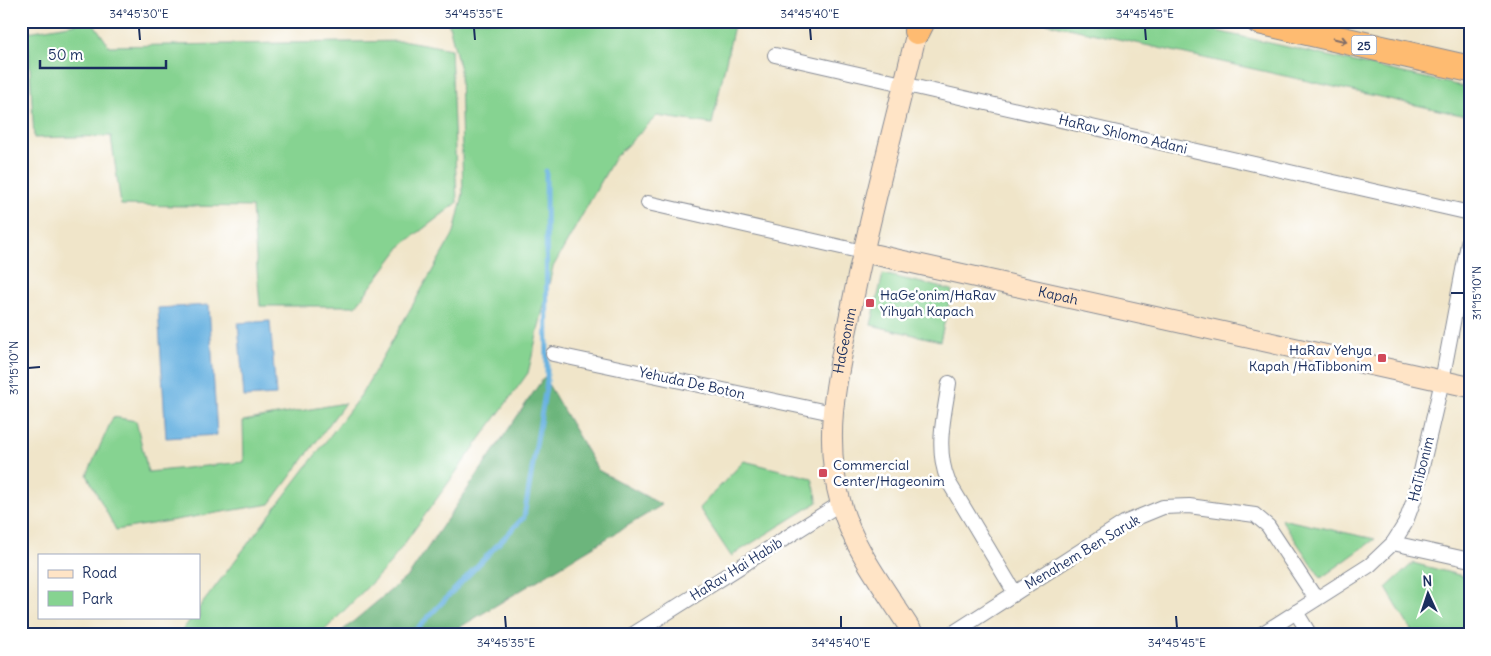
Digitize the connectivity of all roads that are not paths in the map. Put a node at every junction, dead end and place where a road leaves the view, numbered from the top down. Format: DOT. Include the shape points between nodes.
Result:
graph roads {
  1 [pos="1259,21"];
  2 [pos="919,24"];
  3 [pos="775,55"];
  4 [pos="1470,69"];
  5 [pos="904,84"];
  6 [pos="648,204"];
  7 [pos="1470,212"];
  8 [pos="1470,233"];
  9 [pos="863,252"];
  10 [pos="553,354"];
  11 [pos="1442,381"];
  12 [pos="949,382"];
  13 [pos="1470,387"];
  14 [pos="832,412"];
  15 [pos="840,503"];
  16 [pos="1393,542"];
  17 [pos="1470,560"];
  18 [pos="1015,593"];
  19 [pos="1316,599"];
  20 [pos="1296,612"];
  21 [pos="632,635"];
  22 [pos="914,635"];
  23 [pos="950,635"];
  24 [pos="1260,635"];
  25 [pos="1310,635"];
  1 -- 4 [label="highway, 25, one-way"];
  2 -- 5 [label="street, HaGeonim"];
  3 -- 5 [label="street, HaRav Shlomo Adani"];
  5 -- 7 [label="street, HaRav Shlomo Adani"];
  5 -- 9 [label="street, HaGeonim"];
  6 -- 9 [label="street, Kapah"];
  8 -- 11 [label="street, HaTibonim"];
  9 -- 11 [label="street, Kapah"];
  9 -- 14 [label="street, HaGeonim"];
  10 -- 14 [label="street, Yehuda De Boton"];
  11 -- 13 [label="street, Kapah"];
  11 -- 16 [label="street, HaTibonim" via="1415,497 1405,524"];
  12 -- 18 [label="street, Menahem Ben Saruk" via="942,428 942,467"];
  14 -- 15 [label="street, HaGeonim" via="830,445"];
  15 -- 21 [label="street, HaRav Hai Habib"];
  15 -- 22 [label="street, HaGeonim" via="859,549"];
  16 -- 17 [label="street"];
  16 -- 19 [label="street, HaTibonim" via="1370,565"];
  18 -- 19 [label="street, Menahem Ben Saruk" via="1124,524 1163,507 1189,506 1255,516 1268,526"];
  18 -- 23 [label="street, Menahem Ben Saruk"];
  19 -- 20 [label="street, HaTibonim"];
  20 -- 24 [label="street, HaTibonim"];
  20 -- 25 [label="street"];
}
